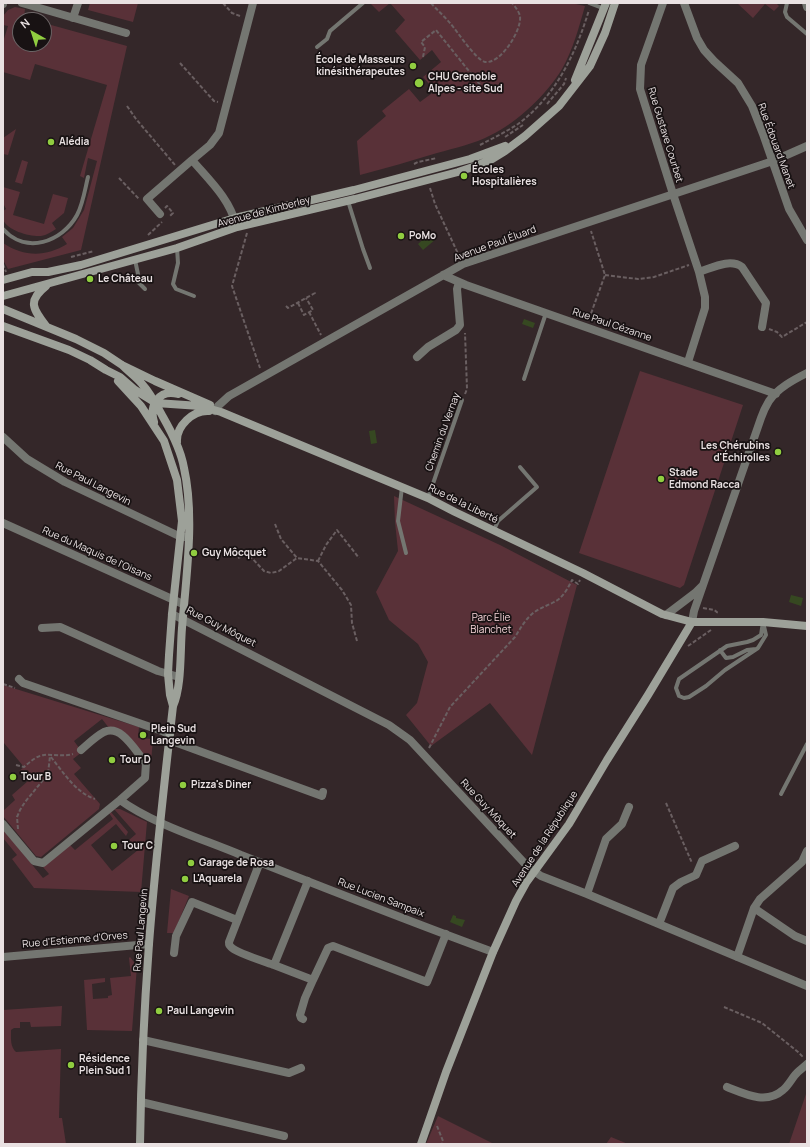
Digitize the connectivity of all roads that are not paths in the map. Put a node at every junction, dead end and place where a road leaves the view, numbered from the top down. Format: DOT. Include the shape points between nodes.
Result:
graph roads {
  1 [pos="22,3"];
  2 [pos="78,3"];
  3 [pos="253,3"];
  4 [pos="363,3"];
  5 [pos="614,3"];
  6 [pos="663,3"];
  7 [pos="684,3"];
  8 [pos="787,3"];
  9 [pos="806,3"];
  10 [pos="590,4"];
  11 [pos="605,6"];
  12 [pos="807,7"];
  13 [pos="73,18"];
  14 [pos="126,33"];
  15 [pos="807,34"];
  16 [pos="317,47"];
  17 [pos="570,90"];
  18 [pos="525,136"];
  19 [pos="807,146"];
  20 [pos="192,160"];
  21 [pos="773,161"];
  22 [pos="88,177"];
  23 [pos="673,194"];
  24 [pos="348,201"];
  25 [pos="160,214"];
  26 [pos="235,218"];
  27 [pos="237,227"];
  28 [pos="3,229"];
  29 [pos="807,240"];
  30 [pos="177,248"];
  31 [pos="134,260"];
  32 [pos="370,268"];
  33 [pos="48,272"];
  34 [pos="699,272"];
  35 [pos="443,275"];
  36 [pos="3,280"];
  37 [pos="459,282"];
  38 [pos="51,283"];
  39 [pos="3,285"];
  40 [pos="145,289"];
  41 [pos="3,296"];
  42 [pos="194,296"];
  43 [pos="3,309"];
  44 [pos="546,313"];
  45 [pos="3,326"];
  46 [pos="46,326"];
  47 [pos="762,327"];
  48 [pos="417,357"];
  49 [pos="688,362"];
  50 [pos="122,366"];
  51 [pos="106,370"];
  52 [pos="807,373"];
  53 [pos="524,379"];
  54 [pos="776,394"];
  55 [pos="194,398"];
  56 [pos="462,400"];
  57 [pos="156,403"];
  58 [pos="217,410"];
  59 [pos="155,426"];
  60 [pos="3,437"];
  61 [pos="177,447"];
  62 [pos="520,467"];
  63 [pos="402,487"];
  64 [pos="428,498"];
  65 [pos="3,523"];
  66 [pos="494,530"];
  67 [pos="185,537"];
  68 [pos="406,553"];
  69 [pos="705,582"];
  70 [pos="174,598"];
  71 [pos="183,604"];
  72 [pos="172,614"];
  73 [pos="666,615"];
  74 [pos="183,618"];
  75 [pos="692,622"];
  76 [pos="762,622"];
  77 [pos="807,626"];
  78 [pos="42,628"];
  79 [pos="758,648"];
  80 [pos="720,650"];
  81 [pos="168,674"];
  82 [pos="179,677"];
  83 [pos="19,679"];
  84 [pos="173,706"];
  85 [pos="169,738"];
  86 [pos="807,744"];
  87 [pos="81,750"];
  88 [pos="323,792"];
  89 [pos="781,794"];
  90 [pos="120,800"];
  91 [pos="629,807"];
  92 [pos="160,822"];
  93 [pos="3,824"];
  94 [pos="735,846"];
  95 [pos="807,850"];
  96 [pos="260,862"];
  97 [pos="535,872"];
  98 [pos="308,881"];
  99 [pos="586,894"];
  100 [pos="754,908"];
  101 [pos="237,920"];
  102 [pos="659,924"];
  103 [pos="446,934"];
  104 [pos="807,941"];
  105 [pos="149,944"];
  106 [pos="493,952"];
  107 [pos="174,953"];
  108 [pos="3,957"];
  109 [pos="737,957"];
  110 [pos="274,965"];
  111 [pos="313,980"];
  112 [pos="807,986"];
  113 [pos="303,1019"];
  114 [pos="144,1040"];
  115 [pos="807,1064"];
  116 [pos="300,1068"];
  117 [pos="727,1087"];
  118 [pos="141,1102"];
  119 [pos="284,1136"];
  120 [pos="140,1144"];
  121 [pos="421,1144"];
  1 -- 13 [label="street"];
  2 -- 13 [label="street"];
  3 -- 20 [label="street" via="219,133 210,145"];
  4 -- 16 [label="lane" via="330,31 327,39"];
  5 -- 11 [label="lane"];
  5 -- 17 [label="street, Avenue de Kimberley" via="605,33 590,66"];
  6 -- 23 [label="street, Rue Gustave Courbet" via="641,65 640,88"];
  7 -- 21 [label="street, Rue Édouard Manet" via="704,50 738,82 752,106"];
  8 -- 15 [label="lane" via="787,17"];
  9 -- 12 [label="street"];
  10 -- 11 [label="lane"];
  11 -- 17 [label="street, Avenue de Kimberley"];
  13 -- 14 [label="street"];
  17 -- 18 [label="street, Avenue de Kimberley" via="559,106"];
  18 -- 24 [label="street, Avenue de Kimberley" via="492,159 476,166"];
  18 -- 26 [label="street, Avenue de Kimberley" via="497,150 470,159"];
  19 -- 21 [label="street, Avenue Paul Éluard"];
  20 -- 25 [label="street" via="147,199"];
  20 -- 26 [label="street" via="224,197"];
  21 -- 23 [label="street, Avenue Paul Éluard"];
  21 -- 29 [label="street, Rue Édouard Manet" via="789,209"];
  22 -- 28 [label="lane" via="78,214 60,235 39,243 26,242"];
  23 -- 34 [label="street, Rue Gustave Courbet"];
  23 -- 35 [label="street, Avenue Paul Éluard" via="463,264"];
  24 -- 27 [label="street, Avenue de Kimberley"];
  24 -- 32 [label="lane"];
  26 -- 27 [label="street"];
  26 -- 33 [label="street, Avenue de Kimberley" via="104,258"];
  27 -- 30 [label="street, Avenue de Kimberley"];
  30 -- 31 [label="street, Avenue de Kimberley"];
  30 -- 42 [label="lane" via="178,263 173,284 176,289"];
  31 -- 38 [label="street, Avenue de Kimberley"];
  31 -- 40 [label="lane" via="137,281"];
  33 -- 36 [label="street, Avenue de Kimberley" via="32,272"];
  33 -- 39 [label="street"];
  34 -- 47 [label="street" via="728,263 742,267 766,303"];
  34 -- 49 [label="street, Rue Gustave Courbet" via="705,302"];
  35 -- 37 [label="street, Rue Paul Cézanne"];
  35 -- 58 [label="street, Avenue Paul Éluard" via="229,396"];
  37 -- 44 [label="street, Rue Paul Cézanne"];
  37 -- 48 [label="street" via="457,289 460,325"];
  38 -- 41 [label="street, Avenue de Kimberley"];
  38 -- 46 [label="street" via="37,293 34,299 37,315"];
  43 -- 46 [label="street"];
  44 -- 49 [label="street, Rue Paul Cézanne"];
  44 -- 53 [label="lane"];
  45 -- 51 [label="street" via="69,350"];
  46 -- 50 [label="street" via="97,349"];
  49 -- 54 [label="street, Rue Paul Cézanne"];
  50 -- 55 [label="street, Rue de la Liberté"];
  50 -- 57 [label="street, Rue Paul Langevin" via="143,384"];
  51 -- 57 [label="street, Rue de la Liberté"];
  51 -- 59 [label="street, Rue Paul Langevin" via="141,406"];
  52 -- 54 [label="street" via="790,381"];
  54 -- 69 [label="street" via="760,418"];
  55 -- 57 [label="street, Rue de la Liberté" via="168,392"];
  55 -- 58 [label="street, Rue de la Liberté"];
  56 -- 64 [label="lane, Chemin du Vernay"];
  57 -- 58 [label="street, Rue de la Liberté" via="200,406"];
  57 -- 59 [label="street" via="152,416"];
  57 -- 61 [label="street, Rue Paul Langevin" via="174,436"];
  58 -- 61 [label="street" via="203,410 185,423 177,437"];
  58 -- 63 [label="street, Rue de la Liberté"];
  59 -- 67 [label="street, Rue Paul Langevin" via="164,441 177,480"];
  60 -- 67 [label="street, Rue Paul Langevin" via="27,459 65,482"];
  61 -- 67 [label="street, Rue Paul Langevin" via="184,467 189,503"];
  62 -- 66 [label="lane" via="537,488 498,521"];
  63 -- 64 [label="street, Rue de la Liberté"];
  63 -- 68 [label="lane" via="398,521"];
  64 -- 66 [label="street, Rue de la Liberté"];
  65 -- 70 [label="street, Rue du Maquis de l'Oisans"];
  66 -- 73 [label="street, Rue de la Liberté"];
  67 -- 70 [label="street, Rue Paul Langevin"];
  67 -- 71 [label="street, Rue Paul Langevin"];
  69 -- 73 [label="street"];
  69 -- 75 [label="street"];
  70 -- 71 [label="street, Rue du Maquis de l'Oisans"];
  70 -- 72 [label="street, Rue Paul Langevin"];
  71 -- 74 [label="street, Rue Paul Langevin"];
  72 -- 74 [label="street, Rue Guy Môquet"];
  72 -- 81 [label="street, Rue Paul Langevin"];
  73 -- 75 [label="street, Rue de la Liberté"];
  74 -- 82 [label="street, Rue Paul Langevin"];
  74 -- 97 [label="street, Rue Guy Môquet" via="389,725 410,740"];
  75 -- 76 [label="street"];
  75 -- 97 [label="street, Avenue de la République" via="569,824"];
  76 -- 77 [label="street"];
  76 -- 79 [label="lane" via="766,636"];
  76 -- 80 [label="lane" via="761,635"];
  78 -- 81 [label="street" via="60,628"];
  79 -- 80 [label="lane" via="730,658 726,658"];
  79 -- 80 [label="lane" via="689,697 679,696 676,688 679,679"];
  81 -- 82 [label="street"];
  81 -- 84 [label="street, Rue Paul Langevin"];
  82 -- 84 [label="street, Rue Paul Langevin" via="177,697"];
  83 -- 85 [label="street" via="23,684 162,731"];
  84 -- 85 [label="street, Rue Paul Langevin"];
  85 -- 88 [label="street" via="322,796"];
  85 -- 92 [label="street, Rue Paul Langevin"];
  86 -- 89 [label="lane"];
  87 -- 90 [label="street" via="102,733 112,730 121,732 146,763 145,778"];
  90 -- 92 [label="street"];
  90 -- 93 [label="street" via="43,863 34,861"];
  91 -- 99 [label="street" via="622,824 606,839"];
  92 -- 96 [label="street, Rue Lucien Sampaix"];
  92 -- 105 [label="street, Rue Paul Langevin"];
  94 -- 102 [label="street" via="702,862 696,875 673,888"];
  95 -- 100 [label="street" via="802,862 760,899"];
  96 -- 98 [label="street, Rue Lucien Sampaix"];
  96 -- 101 [label="street"];
  97 -- 99 [label="street, Rue Guy Môquet"];
  97 -- 106 [label="street, Avenue de la République" via="516,901"];
  98 -- 103 [label="street, Rue Lucien Sampaix"];
  98 -- 110 [label="street"];
  99 -- 102 [label="street, Rue Guy Môquet"];
  100 -- 104 [label="street" via="795,936"];
  100 -- 109 [label="street"];
  101 -- 107 [label="street" via="192,902 176,936"];
  101 -- 110 [label="street" via="229,946"];
  102 -- 109 [label="street, Rue Guy Môquet"];
  103 -- 106 [label="street, Rue Lucien Sampaix"];
  103 -- 111 [label="street" via="427,982 332,946 328,948"];
  105 -- 108 [label="street, Rue d'Estienne d'Orves"];
  105 -- 114 [label="street, Rue Paul Langevin"];
  106 -- 121 [label="street, Avenue de la République"];
  109 -- 112 [label="street, Rue Guy Môquet"];
  110 -- 111 [label="street"];
  111 -- 113 [label="street" via="300,1015"];
  114 -- 116 [label="street" via="289,1073"];
  114 -- 118 [label="street, Rue Paul Langevin"];
  115 -- 117 [label="street" via="783,1090 769,1097 752,1097"];
  118 -- 119 [label="street"];
  118 -- 120 [label="street, Rue Paul Langevin"];
}
